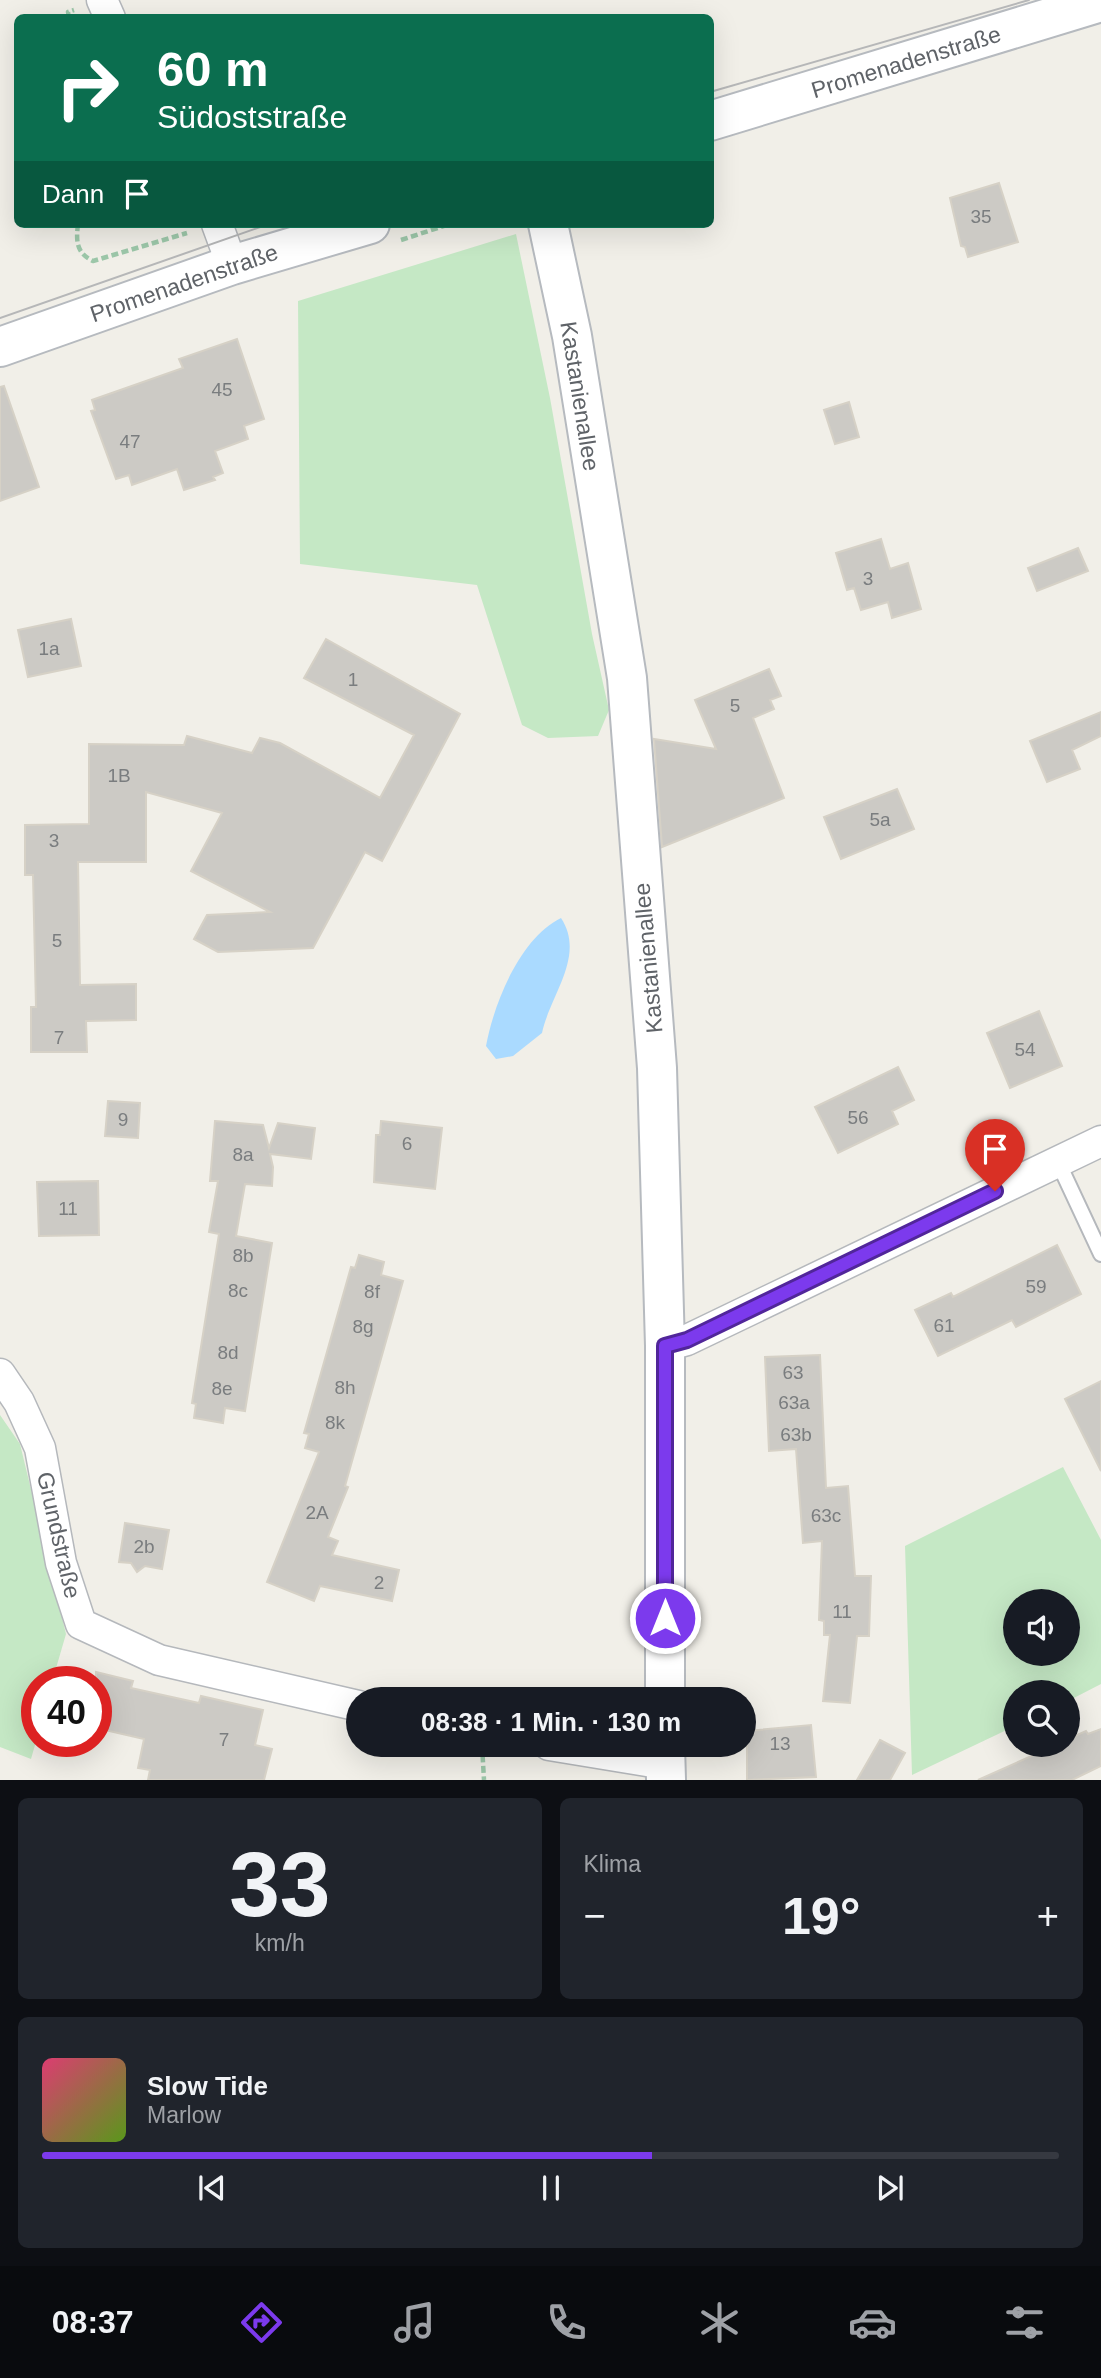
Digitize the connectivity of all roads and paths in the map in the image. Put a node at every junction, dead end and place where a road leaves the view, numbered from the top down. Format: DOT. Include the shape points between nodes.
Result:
graph roads {
  1 [pos="1101,2"];
  2 [pos="714,120"];
  3 [pos="78,228"];
  4 [pos="205,228"];
  5 [pos="357,228"];
  6 [pos="549,228"];
  7 [pos="232,265"];
  8 [pos="0,347"];
  9 [pos="1101,1141"];
  10 [pos="1058,1162"];
  11 [pos="1101,1254"];
  12 [pos="665,1346"];
  13 [pos="0,1374"];
  14 [pos="665,1687"];
  15 [pos="346,1703"];
  16 [pos="483,1757"];
  17 [pos="626,1757"];
  18 [pos="665,1763"];
  19 [pos="484,1780"];
  1 -- 2 [label="street, Promenadenstraße"];
  3 -- 4 [label="path" via="79,250 93,261"];
  4 -- 7 [label="street"];
  5 -- 7 [label="street, Promenadenstraße"];
  6 -- 12 [label="street, Kastanienallee" via="572,336 627,678 657,1068"];
  7 -- 8 [label="street, Promenadenstraße"];
  9 -- 10 [label="street"];
  10 -- 11 [label="lane"];
  10 -- 12 [label="street" via="687,1340"];
  12 -- 14 [label="street, Kastanienallee"];
  13 -- 15 [label="street, Grundstraße" via="40,1448 61,1563 81,1624 159,1660"];
  16 -- 19 [label="path"];
  17 -- 18 [label="street"];
}
